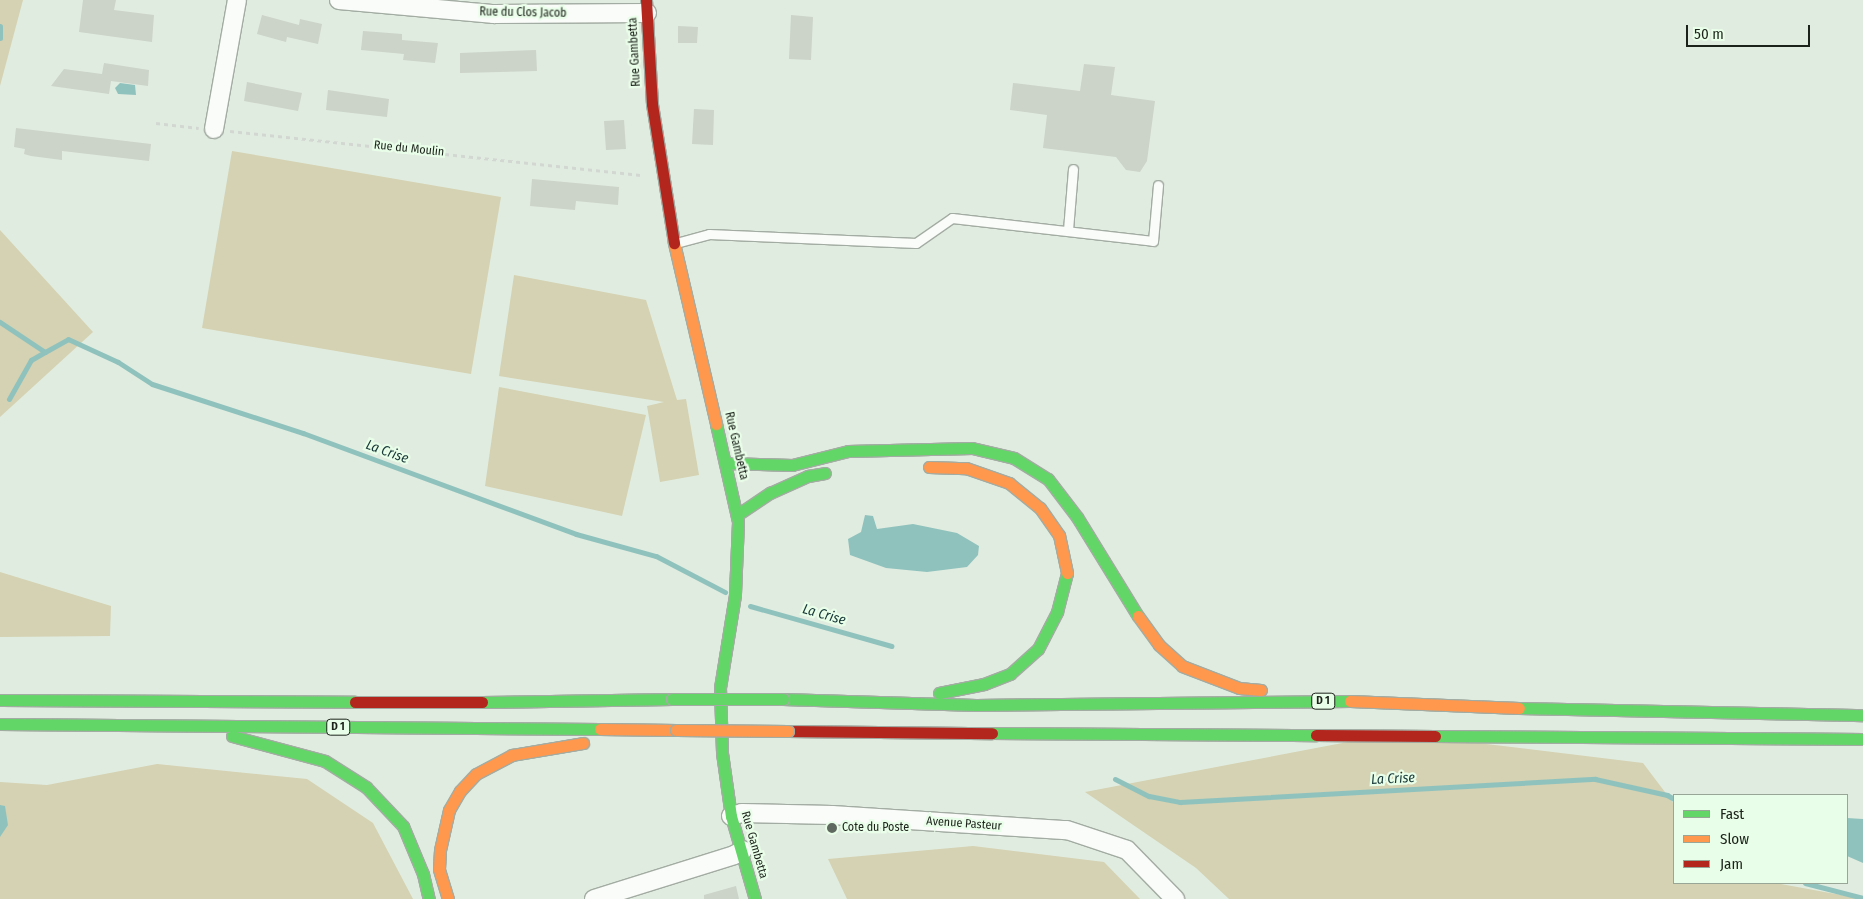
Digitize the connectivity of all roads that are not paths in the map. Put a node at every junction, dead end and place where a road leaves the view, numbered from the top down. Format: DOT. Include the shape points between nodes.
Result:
graph roads {
  1 [pos="237,0"];
  2 [pos="339,0"];
  3 [pos="646,6"];
  4 [pos="214,130"];
  5 [pos="1073,169"];
  6 [pos="1158,185"];
  7 [pos="1068,230"];
  8 [pos="674,243"];
  9 [pos="726,463"];
  10 [pos="917,467"];
  11 [pos="834,472"];
  12 [pos="736,515"];
  13 [pos="0,700"];
  14 [pos="899,700"];
  15 [pos="1385,701"];
  16 [pos="1863,715"];
  17 [pos="0,724"];
  18 [pos="194,726"];
  19 [pos="676,730"];
  20 [pos="1863,740"];
  21 [pos="731,816"];
  22 [pos="743,850"];
  23 [pos="429,899"];
  24 [pos="448,899"];
  25 [pos="594,899"];
  26 [pos="755,899"];
  27 [pos="1175,899"];
  1 -- 4 [label="street"];
  2 -- 3 [label="street, Rue du Clos Jacob" via="494,14"];
  3 -- 8 [label="main road, Rue Gambetta" via="652,104"];
  5 -- 7 [label="lane"];
  6 -- 7 [label="lane" via="1153,241"];
  7 -- 8 [label="lane" via="952,218 916,243 709,234"];
  8 -- 9 [label="main road, Rue Gambetta"];
  9 -- 12 [label="main road, Rue Gambetta"];
  9 -- 15 [label="main road" via="792,465 848,451 972,448 1014,458 1048,478 1077,516 1141,622 1182,666 1239,688"];
  10 -- 14 [label="main road" via="966,468 1009,483 1040,508 1059,535 1067,573 1057,612 1038,649 1010,674 984,684"];
  11 -- 12 [label="main road" via="808,476 770,493"];
  12 -- 21 [label="main road, Rue Gambetta" via="735,595 720,688 722,753"];
  13 -- 14 [label="main road, D 1, bridge" via="431,703"];
  14 -- 15 [label="main road, D 1" via="976,705"];
  15 -- 16 [label="main road, D 1" via="1593,712"];
  17 -- 18 [label="main road, D 1"];
  18 -- 19 [label="main road, D 1"];
  18 -- 23 [label="main road" via="300,752 345,771 387,806 403,826 423,874"];
  19 -- 20 [label="main road, D 1, bridge"];
  19 -- 24 [label="main road" via="526,750 476,774 460,791 443,830 438,869"];
  21 -- 22 [label="main road, Rue Gambetta"];
  21 -- 27 [label="street, Avenue Pasteur" via="742,813 832,815 1067,830 1127,850"];
  22 -- 25 [label="street"];
  22 -- 26 [label="main road, Rue Gambetta"];
}
